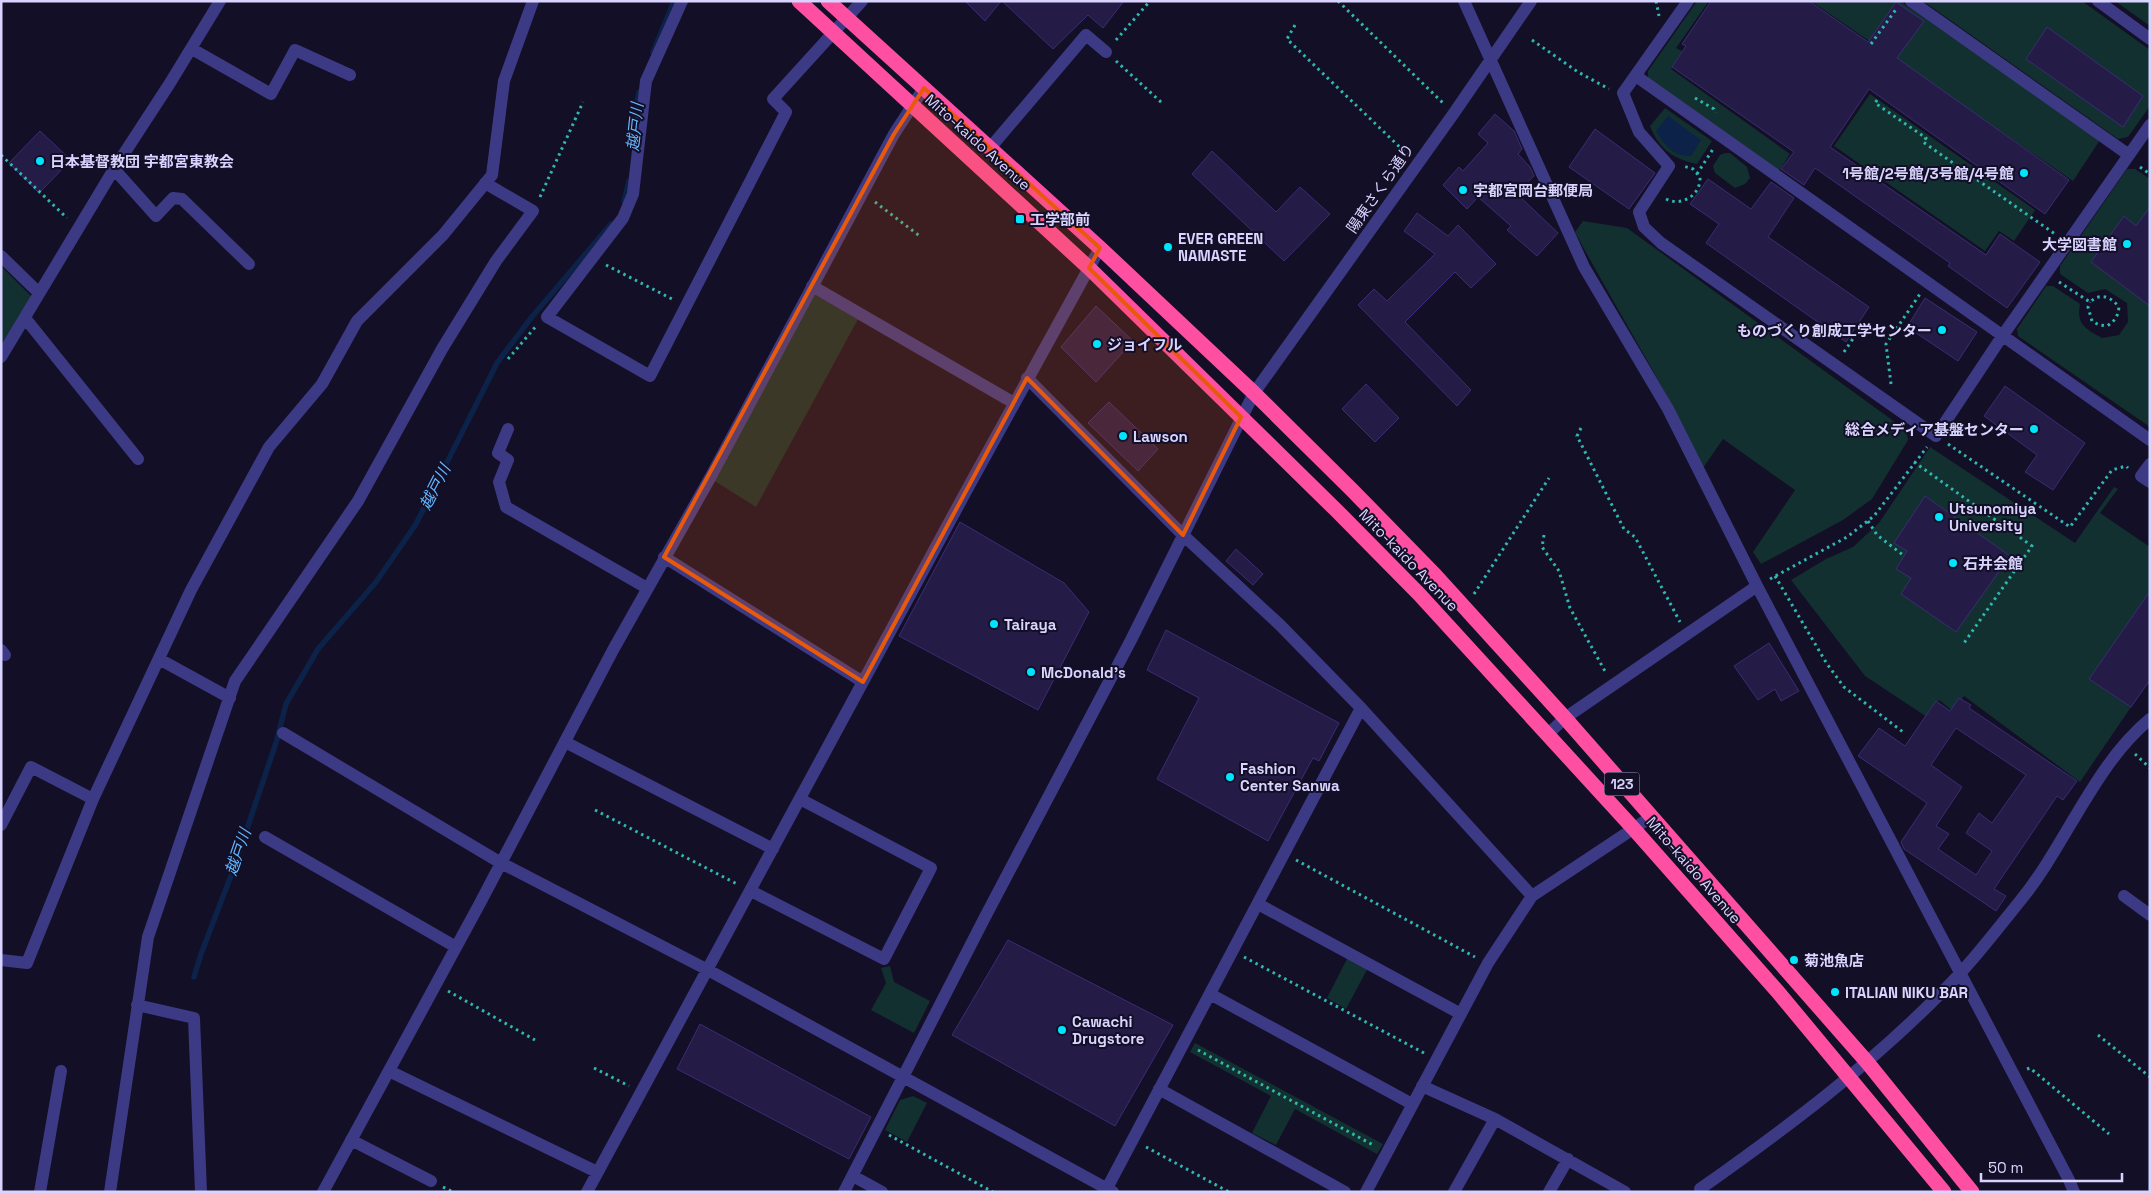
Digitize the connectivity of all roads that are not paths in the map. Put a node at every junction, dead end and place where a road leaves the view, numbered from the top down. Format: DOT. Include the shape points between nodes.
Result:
graph roads {
  1 [pos="220,1"];
  2 [pos="533,1"];
  3 [pos="682,1"];
  4 [pos="799,1"];
  5 [pos="828,1"];
  6 [pos="862,1"];
  7 [pos="1464,1"];
  8 [pos="1531,1"];
  9 [pos="1688,1"];
  10 [pos="1911,1"];
  11 [pos="2098,1"];
  12 [pos="846,18"];
  13 [pos="834,32"];
  14 [pos="2150,39"];
  15 [pos="192,48"];
  16 [pos="1106,52"];
  17 [pos="1490,60"];
  18 [pos="350,75"];
  19 [pos="1636,76"];
  20 [pos="924,88"];
  21 [pos="912,106"];
  22 [pos="2150,125"];
  23 [pos="990,148"];
  24 [pos="2129,155"];
  25 [pos="114,168"];
  26 [pos="485,184"];
  27 [pos="1100,248"];
  28 [pos="1,256"];
  29 [pos="249,264"];
  30 [pos="1088,268"];
  31 [pos="812,286"];
  32 [pos="39,294"];
  33 [pos="25,318"];
  34 [pos="2003,335"];
  35 [pos="1,357"];
  36 [pos="1027,378"];
  37 [pos="1254,393"];
  38 [pos="1014,403"];
  39 [pos="1241,417"];
  40 [pos="508,429"];
  41 [pos="2150,440"];
  42 [pos="138,459"];
  43 [pos="2150,464"];
  44 [pos="2145,479"];
  45 [pos="1183,535"];
  46 [pos="664,557"];
  47 [pos="1756,586"];
  48 [pos="647,588"];
  49 [pos="159,659"];
  50 [pos="863,682"];
  51 [pos="230,698"];
  52 [pos="1361,708"];
  53 [pos="1565,718"];
  54 [pos="2150,719"];
  55 [pos="283,733"];
  56 [pos="1548,734"];
  57 [pos="565,742"];
  58 [pos="93,799"];
  59 [pos="800,800"];
  60 [pos="1652,817"];
  61 [pos="1,825"];
  62 [pos="1633,828"];
  63 [pos="265,836"];
  64 [pos="774,849"];
  65 [pos="501,863"];
  66 [pos="751,891"];
  67 [pos="1532,896"];
  68 [pos="2124,896"];
  69 [pos="1258,904"];
  70 [pos="2150,915"];
  71 [pos="456,947"];
  72 [pos="1,960"];
  73 [pos="708,970"];
  74 [pos="1959,973"];
  75 [pos="1210,994"];
  76 [pos="137,1005"];
  77 [pos="1461,1014"];
  78 [pos="1867,1062"];
  79 [pos="61,1071"];
  80 [pos="389,1071"];
  81 [pos="902,1077"];
  82 [pos="1849,1077"];
  83 [pos="1422,1086"];
  84 [pos="1159,1089"];
  85 [pos="1412,1104"];
  86 [pos="1494,1119"];
  87 [pos="351,1140"];
  88 [pos="1568,1159"];
  89 [pos="597,1172"];
  90 [pos="853,1176"];
  91 [pos="431,1181"];
  92 [pos="1108,1191"];
  93 [pos="1699,1191"];
  94 [pos="40,1192"];
  95 [pos="110,1192"];
  96 [pos="201,1192"];
  97 [pos="323,1192"];
  98 [pos="587,1192"];
  99 [pos="844,1192"];
  100 [pos="882,1192"];
  101 [pos="1345,1192"];
  102 [pos="1366,1192"];
  103 [pos="1454,1192"];
  104 [pos="1549,1192"];
  105 [pos="1625,1192"];
  106 [pos="1944,1192"];
  107 [pos="1972,1192"];
  108 [pos="2074,1192"];
  1 -- 15 [label="street"];
  2 -- 26 [label="street" via="504,81 492,175"];
  3 -- 13 [label="street" via="646,81 632,194 623,218 547,317 650,376 786,112 773,99"];
  4 -- 13 [label="highway, Mito-kaido Avenue / 123"];
  5 -- 12 [label="highway, Mito-kaido Avenue / 123"];
  6 -- 12 [label="street"];
  7 -- 17 [label="street"];
  8 -- 17 [label="street, 陽東さくら通り"];
  9 -- 19 [label="street"];
  10 -- 24 [label="street"];
  11 -- 14 [label="street"];
  12 -- 13 [label="street"];
  12 -- 20 [label="highway, Mito-kaido Avenue / 123"];
  13 -- 21 [label="highway, Mito-kaido Avenue / 123"];
  15 -- 18 [label="street" via="271,94 295,50"];
  15 -- 25 [label="street"];
  16 -- 23 [label="street" via="1086,35"];
  17 -- 37 [label="street, 陽東さくら通り"];
  17 -- 47 [label="street" via="1584,267 1668,409"];
  19 -- 34 [label="street"];
  19 -- 34 [label="street" via="1623,93 1640,132 1669,166 1639,212 1644,227 1661,243 1936,436"];
  20 -- 21 [label="street"];
  20 -- 23 [label="highway, Mito-kaido Avenue / 123"];
  21 -- 30 [label="highway, Mito-kaido Avenue / 123"];
  21 -- 31 [label="street"];
  22 -- 24 [label="street"];
  23 -- 27 [label="highway, Mito-kaido Avenue / 123"];
  24 -- 34 [label="street"];
  25 -- 29 [label="street" via="156,216 172,198 182,198"];
  25 -- 32 [label="street"];
  26 -- 49 [label="street" via="443,235 357,321 322,384 269,447 191,590"];
  26 -- 51 [label="street" via="534,211 496,261 442,349 358,501 235,681"];
  27 -- 30 [label="street"];
  27 -- 37 [label="highway, Mito-kaido Avenue / 123"];
  28 -- 32 [label="street"];
  30 -- 36 [label="street"];
  30 -- 39 [label="highway, Mito-kaido Avenue / 123"];
  31 -- 38 [label="street"];
  31 -- 46 [label="street" via="710,478"];
  32 -- 33 [label="street"];
  33 -- 35 [label="street"];
  33 -- 42 [label="street"];
  34 -- 41 [label="street"];
  36 -- 38 [label="street"];
  36 -- 45 [label="street"];
  37 -- 39 [label="street, 陽東さくら通り"];
  37 -- 53 [label="highway, Mito-kaido Avenue / 123" via="1465,607"];
  38 -- 50 [label="street"];
  39 -- 45 [label="street, 陽東さくら通り"];
  39 -- 56 [label="highway, Mito-kaido Avenue / 123" via="1419,594"];
  40 -- 48 [label="street" via="498,454 508,460 499,482 506,507"];
  43 -- 44 [label="street"];
  45 -- 52 [label="street" via="1280,625"];
  45 -- 81 [label="street, 陽東さくら通り"];
  46 -- 48 [label="street"];
  46 -- 50 [label="street"];
  47 -- 53 [label="street"];
  47 -- 74 [label="street"];
  48 -- 57 [label="street"];
  49 -- 51 [label="street"];
  49 -- 58 [label="street"];
  50 -- 59 [label="street"];
  51 -- 76 [label="street" via="148,937"];
  52 -- 67 [label="street"];
  52 -- 69 [label="street"];
  53 -- 56 [label="street"];
  53 -- 60 [label="highway, Mito-kaido Avenue / 123"];
  54 -- 74 [label="street" via="2101,775 2022,899"];
  55 -- 65 [label="street"];
  56 -- 62 [label="highway, Mito-kaido Avenue / 123"];
  57 -- 64 [label="street"];
  57 -- 65 [label="street"];
  58 -- 61 [label="street" via="31,767"];
  58 -- 72 [label="street" via="27,963"];
  59 -- 64 [label="street"];
  59 -- 66 [label="street" via="930,868 884,959"];
  60 -- 62 [label="street"];
  60 -- 78 [label="highway, Mito-kaido Avenue / 123"];
  62 -- 67 [label="street"];
  62 -- 82 [label="highway, Mito-kaido Avenue / 123"];
  63 -- 71 [label="street"];
  64 -- 66 [label="street"];
  65 -- 71 [label="street"];
  65 -- 73 [label="street"];
  66 -- 73 [label="street"];
  67 -- 77 [label="street" via="1488,963"];
  68 -- 70 [label="street"];
  69 -- 75 [label="street"];
  69 -- 77 [label="street"];
  71 -- 80 [label="street"];
  73 -- 81 [label="street"];
  73 -- 89 [label="street"];
  74 -- 78 [label="street" via="1942,993"];
  74 -- 108 [label="street"];
  75 -- 84 [label="street"];
  75 -- 85 [label="street"];
  76 -- 95 [label="street"];
  76 -- 96 [label="street" via="194,1018"];
  77 -- 83 [label="street"];
  78 -- 82 [label="street"];
  78 -- 107 [label="highway, Mito-kaido Avenue / 123"];
  79 -- 94 [label="street"];
  80 -- 87 [label="street"];
  80 -- 89 [label="street"];
  81 -- 90 [label="street, 陽東さくら通り"];
  81 -- 92 [label="street"];
  82 -- 93 [label="street"];
  82 -- 106 [label="highway, Mito-kaido Avenue / 123"];
  83 -- 85 [label="street"];
  83 -- 86 [label="street"];
  84 -- 92 [label="street"];
  84 -- 101 [label="street"];
  85 -- 102 [label="street"];
  86 -- 88 [label="street"];
  86 -- 103 [label="street"];
  87 -- 91 [label="street"];
  87 -- 97 [label="street"];
  88 -- 104 [label="street"];
  88 -- 105 [label="street"];
  89 -- 98 [label="street"];
  90 -- 99 [label="street, 陽東さくら通り"];
  90 -- 100 [label="street"];
}
